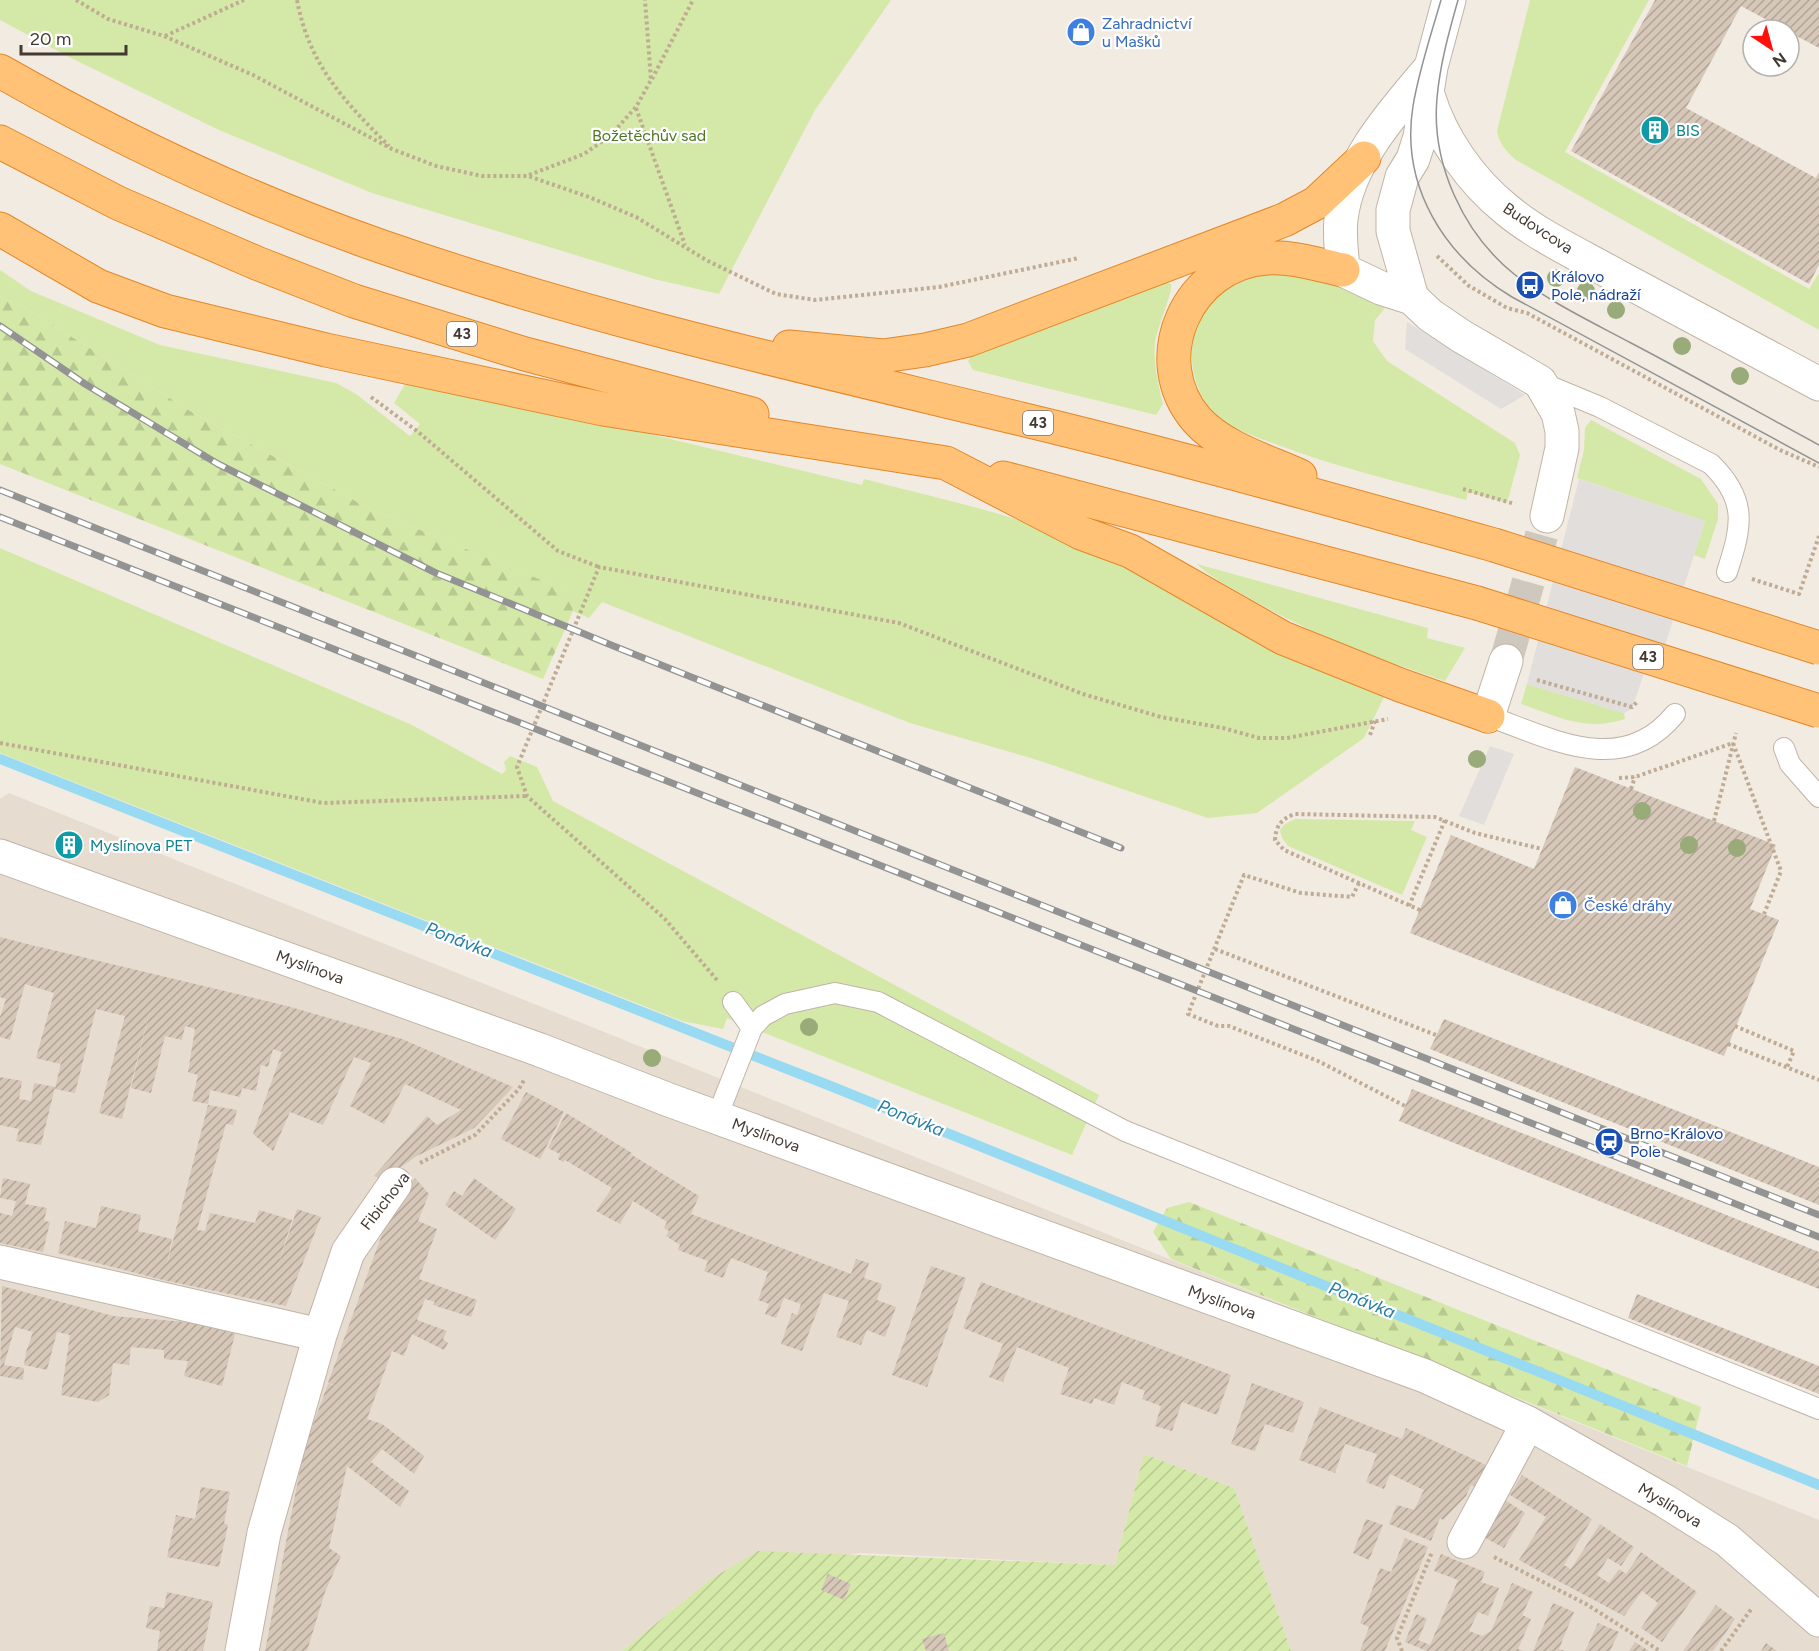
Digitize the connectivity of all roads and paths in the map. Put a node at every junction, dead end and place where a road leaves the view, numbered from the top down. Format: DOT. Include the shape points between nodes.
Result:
graph roads {
  1 [pos="76,0"];
  2 [pos="244,0"];
  3 [pos="297,0"];
  4 [pos="645,0"];
  5 [pos="693,0"];
  6 [pos="1449,0"];
  7 [pos="164,36"];
  8 [pos="0,71"];
  9 [pos="651,80"];
  10 [pos="1430,81"];
  11 [pos="636,107"];
  12 [pos="0,142"];
  13 [pos="392,149"];
  14 [pos="1364,158"];
  15 [pos="528,176"];
  16 [pos="0,230"];
  17 [pos="685,246"];
  18 [pos="1430,247"];
  19 [pos="1079,258"];
  20 [pos="1343,270"];
  21 [pos="1412,298"];
  22 [pos="703,342"];
  23 [pos="1540,382"];
  24 [pos="1819,384"];
  25 [pos="363,391"];
  26 [pos="946,463"];
  27 [pos="1819,467"];
  28 [pos="1463,489"];
  29 [pos="1372,510"];
  30 [pos="1533,510"];
  31 [pos="599,567"];
  32 [pos="1727,572"];
  33 [pos="1819,648"];
  34 [pos="1504,666"];
  35 [pos="1637,702"];
  36 [pos="1819,711"];
  37 [pos="1674,714"];
  38 [pos="1488,716"];
  39 [pos="1398,718"];
  40 [pos="1375,720"];
  41 [pos="1736,733"];
  42 [pos="1370,735"];
  43 [pos="1733,742"];
  44 [pos="0,743"];
  45 [pos="1784,748"];
  46 [pos="1635,777"];
  47 [pos="1631,789"];
  48 [pos="1818,791"];
  49 [pos="527,796"];
  50 [pos="1444,820"];
  51 [pos="1714,821"];
  52 [pos="1542,849"];
  53 [pos="0,856"];
  54 [pos="1359,883"];
  55 [pos="1409,906"];
  56 [pos="1420,910"];
  57 [pos="1764,914"];
  58 [pos="1215,948"];
  59 [pos="733,1002"];
  60 [pos="1735,1026"];
  61 [pos="752,1028"];
  62 [pos="1436,1035"];
  63 [pos="1728,1044"];
  64 [pos="540,1050"];
  65 [pos="1787,1067"];
  66 [pos="1819,1080"];
  67 [pos="1405,1106"];
  68 [pos="717,1117"];
  69 [pos="395,1184"];
  70 [pos="0,1262"];
  71 [pos="320,1335"];
  72 [pos="1819,1409"];
  73 [pos="1528,1423"];
  74 [pos="1464,1542"];
  75 [pos="1774,1581"];
  76 [pos="1819,1620"];
  77 [pos="242,1651"];
  78 [pos="1402,1651"];
  79 [pos="1660,1651"];
  80 [pos="1721,1651"];
  1 -- 7 [label="path" via="108,19"];
  2 -- 7 [label="path"];
  3 -- 13 [label="path" via="303,30 326,78"];
  4 -- 9 [label="path"];
  5 -- 9 [label="path"];
  6 -- 10 [label="street"];
  7 -- 13 [label="path" via="253,75"];
  8 -- 22 [label="highway, 43" via="176,164 379,246"];
  9 -- 11 [label="path"];
  10 -- 14 [label="street" via="1381,127"];
  10 -- 21 [label="street" via="1420,137 1393,210 1393,231"];
  10 -- 24 [label="street, Budovcova" via="1436,122 1475,178 1507,210 1565,247"];
  11 -- 15 [label="path" via="610,136 584,154"];
  11 -- 17 [label="path"];
  12 -- 26 [label="highway, 43" via="118,203 354,301 525,354"];
  13 -- 15 [label="path" via="436,166 482,176"];
  14 -- 20 [label="street" via="1341,219"];
  14 -- 22 [label="highway" via="1316,203 1284,220 968,340 883,356"];
  15 -- 17 [label="path" via="636,217"];
  16 -- 26 [label="highway, 43" via="98,286 165,311 603,410"];
  17 -- 19 [label="path" via="776,294 815,300 939,287"];
  18 -- 27 [label="path" via="1469,285 1507,308 1527,313 1780,450"];
  20 -- 21 [label="street"];
  20 -- 29 [label="highway" via="1287,258 1266,258 1221,274 1202,288 1186,310 1174,333 1172,361 1187,408 1220,439"];
  21 -- 23 [label="street" via="1453,331"];
  22 -- 29 [label="highway, 43" via="1028,420"];
  23 -- 30 [label="street" via="1558,413 1563,448"];
  23 -- 32 [label="lane" via="1600,407 1711,464 1726,478 1741,516"];
  25 -- 31 [label="path" via="417,431 558,551"];
  26 -- 36 [label="highway, 43, bridge" via="1477,603"];
  26 -- 38 [label="highway" via="1081,533 1130,551 1283,638 1342,664"];
  28 -- 30 [label="path"];
  29 -- 33 [label="highway, 43, bridge"];
  31 -- 40 [label="path" via="899,623 1083,694 1161,717 1259,738 1287,738"];
  31 -- 49 [label="path" via="517,767"];
  34 -- 35 [label="path" via="1632,707"];
  34 -- 38 [label="street"];
  37 -- 38 [label="lane" via="1647,739 1609,751 1572,746"];
  39 -- 40 [label="path"];
  40 -- 42 [label="path"];
  41 -- 43 [label="path"];
  43 -- 51 [label="path"];
  43 -- 57 [label="path" via="1781,871"];
  44 -- 49 [label="path" via="323,803"];
  45 -- 48 [label="lane" via="1790,764"];
  46 -- 47 [label="path"];
  49 -- 59 [label="path" via="665,919"];
  50 -- 52 [label="path" via="1475,833"];
  50 -- 54 [label="path" via="1294,814 1275,829 1275,840 1284,850"];
  50 -- 55 [label="path"];
  53 -- 64 [label="street, Myslínova"];
  54 -- 55 [label="path"];
  54 -- 58 [label="path" via="1352,897 1301,893 1245,875"];
  55 -- 56 [label="path"];
  58 -- 62 [label="path"];
  58 -- 67 [label="path" via="1188,1014 1318,1061"];
  59 -- 61 [label="lane"];
  60 -- 65 [label="path" via="1794,1051"];
  61 -- 68 [label="lane"];
  61 -- 72 [label="lane" via="763,1016 785,1004 835,993 878,1002 1125,1131"];
  63 -- 65 [label="path"];
  64 -- 68 [label="street, Myslínova"];
  64 -- 69 [label="path, Fibichova" via="519,1089 475,1135 408,1169"];
  65 -- 66 [label="path"];
  68 -- 73 [label="street, Myslínova" via="1425,1376"];
  69 -- 71 [label="street, Fibichova" via="348,1252"];
  70 -- 71 [label="street"];
  71 -- 77 [label="street, Fibichova" via="264,1533"];
  73 -- 74 [label="street"];
  73 -- 75 [label="street, Myslínova" via="1727,1540"];
  74 -- 78 [label="path" via="1450,1534 1435,1542 1397,1638"];
  74 -- 79 [label="path" via="1586,1604"];
  75 -- 76 [label="street, Myslínova"];
  75 -- 80 [label="path"];
}
